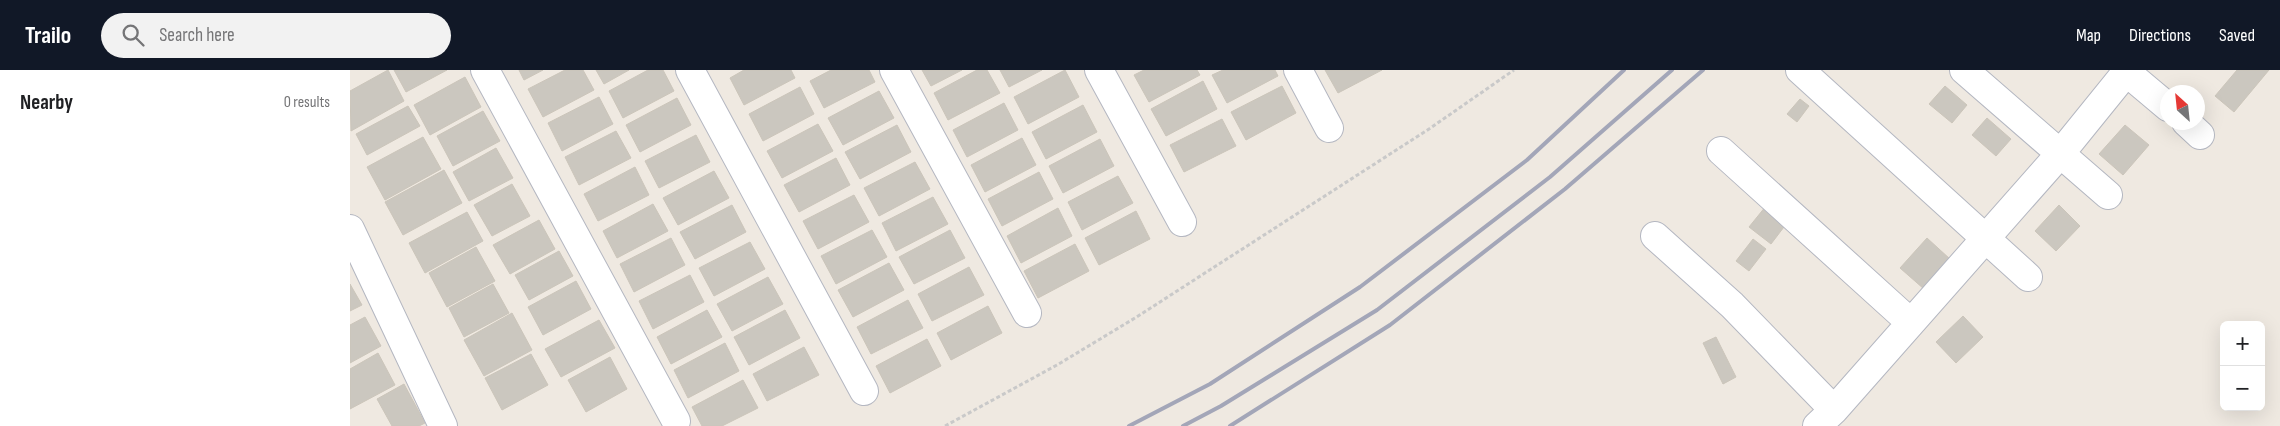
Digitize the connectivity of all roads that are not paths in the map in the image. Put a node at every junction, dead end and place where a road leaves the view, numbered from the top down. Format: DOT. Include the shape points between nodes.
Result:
graph roads {
  1 [pos="485,70"];
  2 [pos="690,70"];
  3 [pos="894,70"];
  4 [pos="1099,70"];
  5 [pos="1298,70"];
  6 [pos="1800,70"];
  7 [pos="1964,70"];
  8 [pos="2126,70"];
  9 [pos="2160,100"];
  10 [pos="1329,128"];
  11 [pos="1722,151"];
  12 [pos="2060,154"];
  13 [pos="2108,195"];
  14 [pos="1182,222"];
  15 [pos="350,229"];
  16 [pos="1655,236"];
  17 [pos="1986,237"];
  18 [pos="2028,277"];
  19 [pos="1027,313"];
  20 [pos="1910,322"];
  21 [pos="864,391"];
  22 [pos="1825,418"];
  23 [pos="676,421"];
  24 [pos="443,426"];
  1 -- 23 [label="street"];
  2 -- 21 [label="street"];
  3 -- 19 [label="street"];
  4 -- 14 [label="street"];
  5 -- 10 [label="street"];
  6 -- 17 [label="street"];
  7 -- 12 [label="street"];
  8 -- 9 [label="street"];
  8 -- 12 [label="street"];
  11 -- 20 [label="street"];
  12 -- 13 [label="street"];
  12 -- 17 [label="street"];
  15 -- 24 [label="street"];
  16 -- 22 [label="street" via="1732,305"];
  17 -- 18 [label="street"];
  17 -- 20 [label="street"];
  20 -- 22 [label="street"];
}
